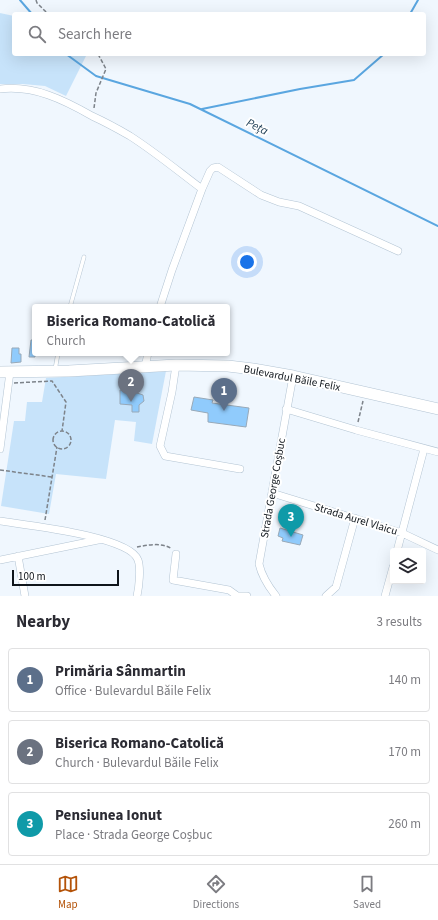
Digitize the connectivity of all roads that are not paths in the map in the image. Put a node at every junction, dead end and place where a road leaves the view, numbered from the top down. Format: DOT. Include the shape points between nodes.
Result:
graph roads {
  1 [pos="0,89"];
  2 [pos="202,189"];
  3 [pos="398,251"];
  4 [pos="84,257"];
  5 [pos="71,304"];
  6 [pos="161,304"];
  7 [pos="58,356"];
  8 [pos="147,356"];
  9 [pos="176,365"];
  10 [pos="145,367"];
  11 [pos="55,371"];
  12 [pos="6,376"];
  13 [pos="293,376"];
  14 [pos="286,409"];
  15 [pos="438,409"];
  16 [pos="0,449"];
  17 [pos="424,449"];
  18 [pos="438,452"];
  19 [pos="240,469"];
  20 [pos="272,493"];
  21 [pos="355,518"];
  22 [pos="0,521"];
  23 [pos="402,533"];
  24 [pos="101,540"];
  25 [pos="398,548"];
  26 [pos="438,550"];
  27 [pos="176,554"];
  28 [pos="18,556"];
  29 [pos="0,560"];
  30 [pos="390,578"];
  31 [pos="25,596"];
  32 [pos="137,596"];
  33 [pos="236,596"];
  34 [pos="247,596"];
  35 [pos="276,596"];
  36 [pos="326,596"];
  37 [pos="385,596"];
  1 -- 2 [label="street" via="32,89 54,96 135,140"];
  2 -- 3 [label="street" via="210,170 218,167 261,195 299,206"];
  2 -- 6 [label="street"];
  4 -- 5 [label="lane"];
  7 -- 11 [label="lane"];
  8 -- 10 [label="street"];
  9 -- 10 [label="main road, Bulevardul Băile Felix"];
  9 -- 13 [label="main road, Bulevardul Băile Felix" via="228,366"];
  9 -- 19 [label="street" via="160,446 165,456"];
  10 -- 11 [label="main road, Bulevardul Băile Felix"];
  11 -- 12 [label="main road, Bulevardul Băile Felix"];
  12 -- 16 [label="street"];
  13 -- 14 [label="street, Strada George Coșbuc"];
  13 -- 15 [label="main road, Bulevardul Băile Felix"];
  14 -- 17 [label="street"];
  14 -- 20 [label="street, Strada George Coșbuc"];
  17 -- 18 [label="street"];
  17 -- 23 [label="street"];
  20 -- 21 [label="street, Strada Aurel Vlaicu"];
  20 -- 35 [label="street, Strada George Coșbuc" via="259,564 264,580"];
  21 -- 23 [label="street, Strada Aurel Vlaicu"];
  21 -- 36 [label="street" via="336,587"];
  22 -- 24 [label="street" via="81,534"];
  23 -- 25 [label="street"];
  23 -- 26 [label="street, Strada Aurel Vlaicu"];
  24 -- 28 [label="street"];
  24 -- 32 [label="street" via="128,549 138,559 140,566"];
  27 -- 33 [label="street" via="173,580 229,590"];
  28 -- 29 [label="street"];
  28 -- 31 [label="street"];
  30 -- 37 [label="street"];
  33 -- 34 [label="street"];
}
